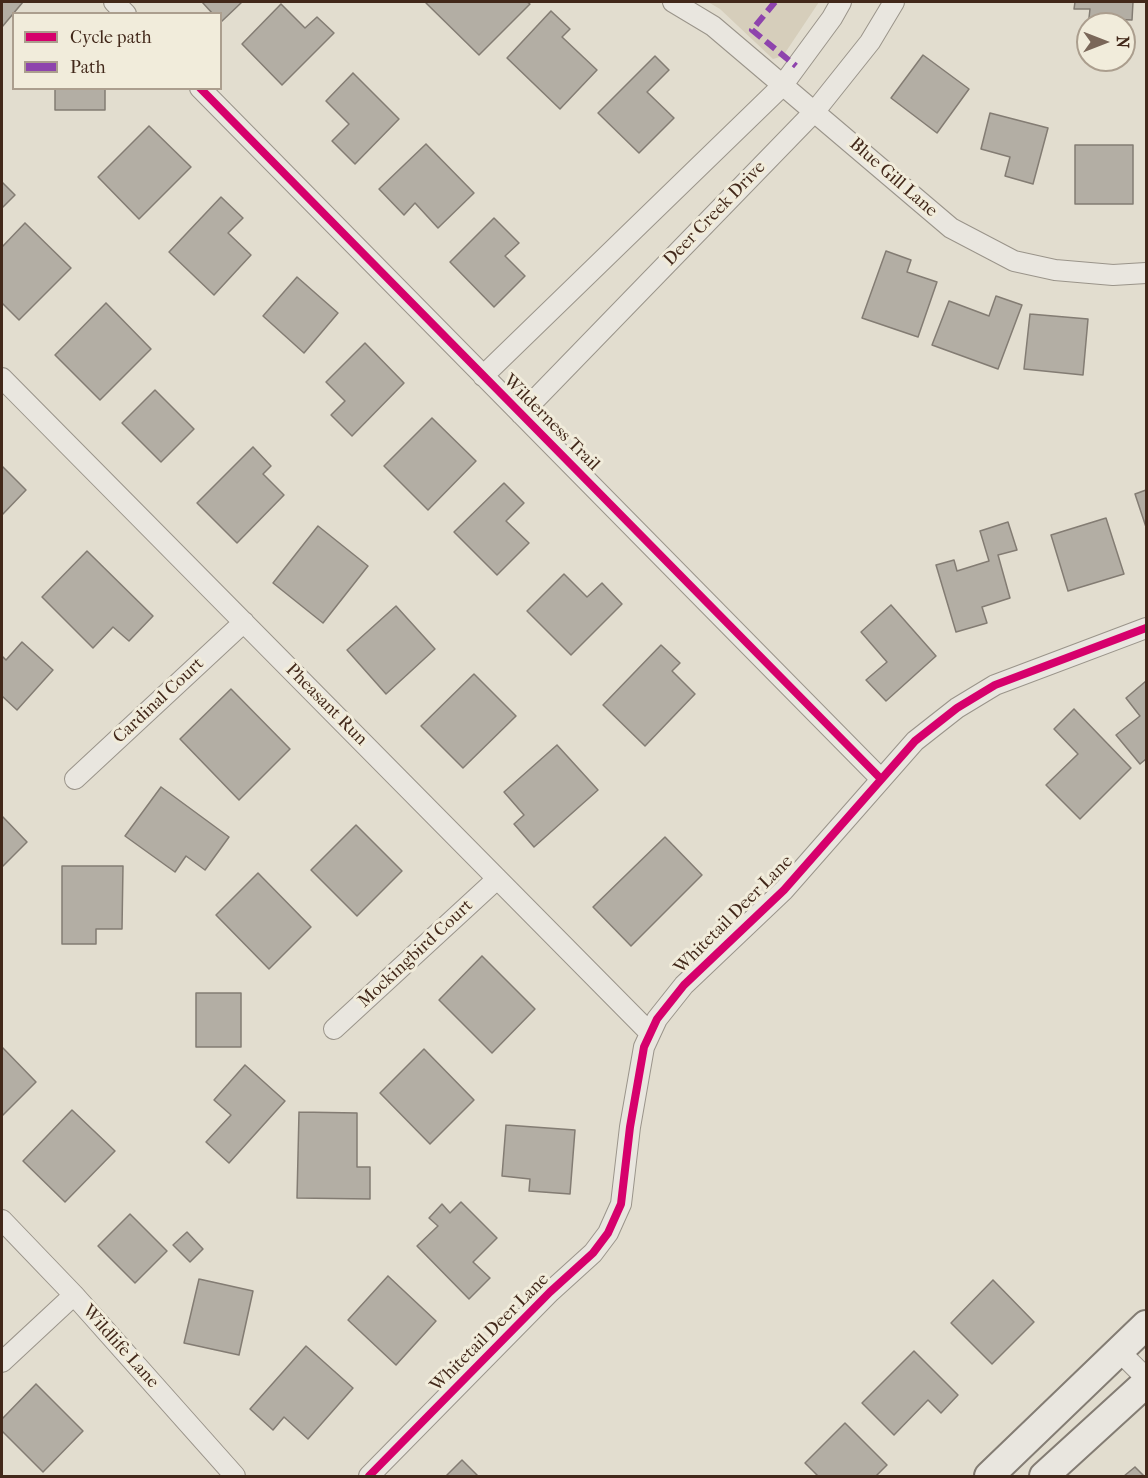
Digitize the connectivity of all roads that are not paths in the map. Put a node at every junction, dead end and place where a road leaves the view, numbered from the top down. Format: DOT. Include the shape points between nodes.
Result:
graph roads {
  1 [pos="673,2"];
  2 [pos="841,2"];
  3 [pos="894,2"];
  4 [pos="782,86"];
  5 [pos="202,90"];
  6 [pos="815,111"];
  7 [pos="1146,273"];
  8 [pos="483,376"];
  9 [pos="2,378"];
  10 [pos="521,414"];
  11 [pos="244,622"];
  12 [pos="1146,628"];
  13 [pos="75,779"];
  14 [pos="881,779"];
  15 [pos="497,879"];
  16 [pos="334,1029"];
  17 [pos="650,1033"];
  18 [pos="2,1220"];
  19 [pos="74,1295"];
  20 [pos="1146,1325"];
  21 [pos="1120,1352"];
  22 [pos="2,1362"];
  23 [pos="1146,1380"];
  24 [pos="235,1476"];
  25 [pos="369,1476"];
  26 [pos="989,1476"];
  27 [pos="1044,1476"];
  1 -- 4 [label="street, Blue Gill Lane" via="713,26"];
  2 -- 4 [label="street"];
  3 -- 6 [label="street, Deer Creek Drive" via="870,42"];
  4 -- 6 [label="street, Blue Gill Lane"];
  4 -- 8 [label="street"];
  5 -- 8 [label="street, Wilderness Trail"];
  6 -- 7 [label="street, Blue Gill Lane" via="951,228 1014,261 1055,270 1113,275"];
  6 -- 10 [label="street, Deer Creek Drive"];
  8 -- 10 [label="street, Wilderness Trail"];
  9 -- 11 [label="street, Pheasant Run"];
  10 -- 14 [label="street, Wilderness Trail"];
  11 -- 13 [label="street, Cardinal Court"];
  11 -- 15 [label="street, Pheasant Run"];
  12 -- 14 [label="street, Whitetail Deer Lane" via="995,685 915,741"];
  14 -- 17 [label="street, Whitetail Deer Lane" via="784,890 684,985"];
  15 -- 16 [label="street, Mockingbird Court"];
  15 -- 17 [label="street, Pheasant Run"];
  17 -- 25 [label="street, Whitetail Deer Lane" via="630,1127 621,1204 608,1233 593,1253"];
  18 -- 19 [label="street, Wildlife Lane"];
  19 -- 22 [label="street"];
  19 -- 24 [label="street, Wildlife Lane"];
  20 -- 21 [label="main road"];
  21 -- 23 [label="street"];
  21 -- 26 [label="main road"];
  23 -- 27 [label="main road"];
}
